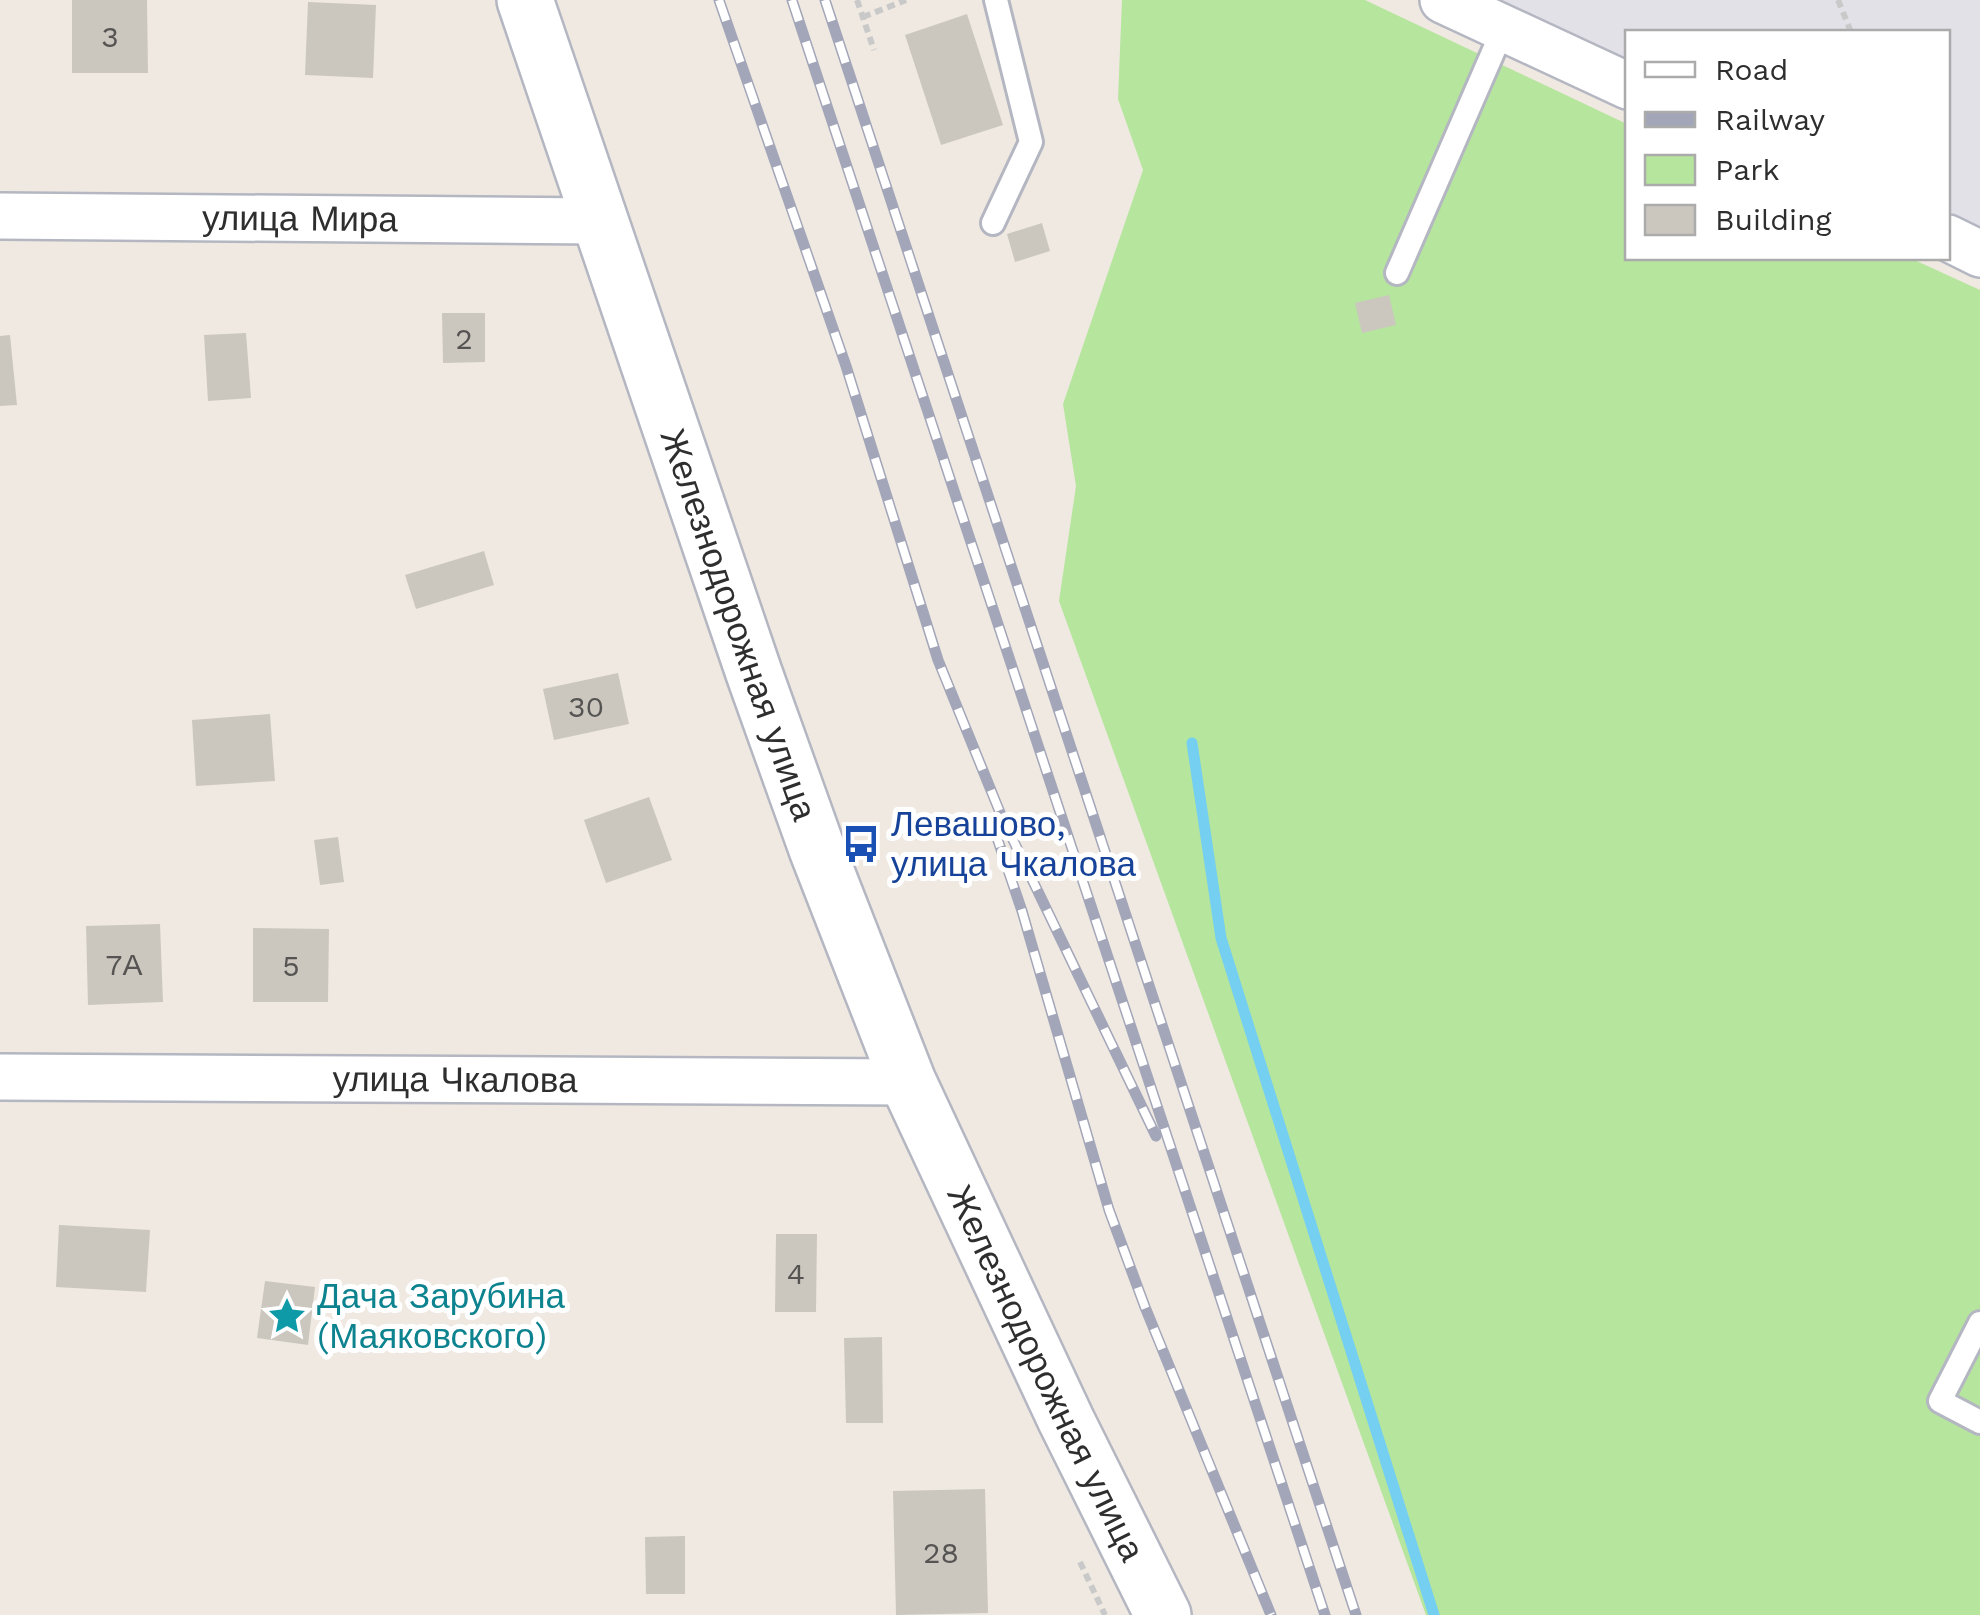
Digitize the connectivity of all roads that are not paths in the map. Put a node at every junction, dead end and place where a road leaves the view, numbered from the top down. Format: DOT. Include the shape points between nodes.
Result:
graph roads {
  1 [pos="525,0"];
  2 [pos="996,0"];
  3 [pos="1442,0"];
  4 [pos="1504,27"];
  5 [pos="1625,85"];
  6 [pos="0,216"];
  7 [pos="599,222"];
  8 [pos="993,223"];
  9 [pos="1950,239"];
  10 [pos="1980,254"];
  11 [pos="1397,272"];
  12 [pos="0,1076"];
  13 [pos="908,1082"];
  14 [pos="1980,1323"];
  15 [pos="1980,1422"];
  16 [pos="1163,1615"];
  1 -- 7 [label="street, Железнодорожная улица"];
  2 -- 8 [label="lane" via="1032,142"];
  3 -- 4 [label="street"];
  4 -- 5 [label="street"];
  4 -- 11 [label="lane"];
  6 -- 7 [label="street, улица Мира"];
  7 -- 13 [label="street, Железнодорожная улица" via="760,691"];
  9 -- 10 [label="street"];
  12 -- 13 [label="street, улица Чкалова"];
  13 -- 16 [label="street, Железнодорожная улица"];
  14 -- 15 [label="lane" via="1940,1401"];
}
